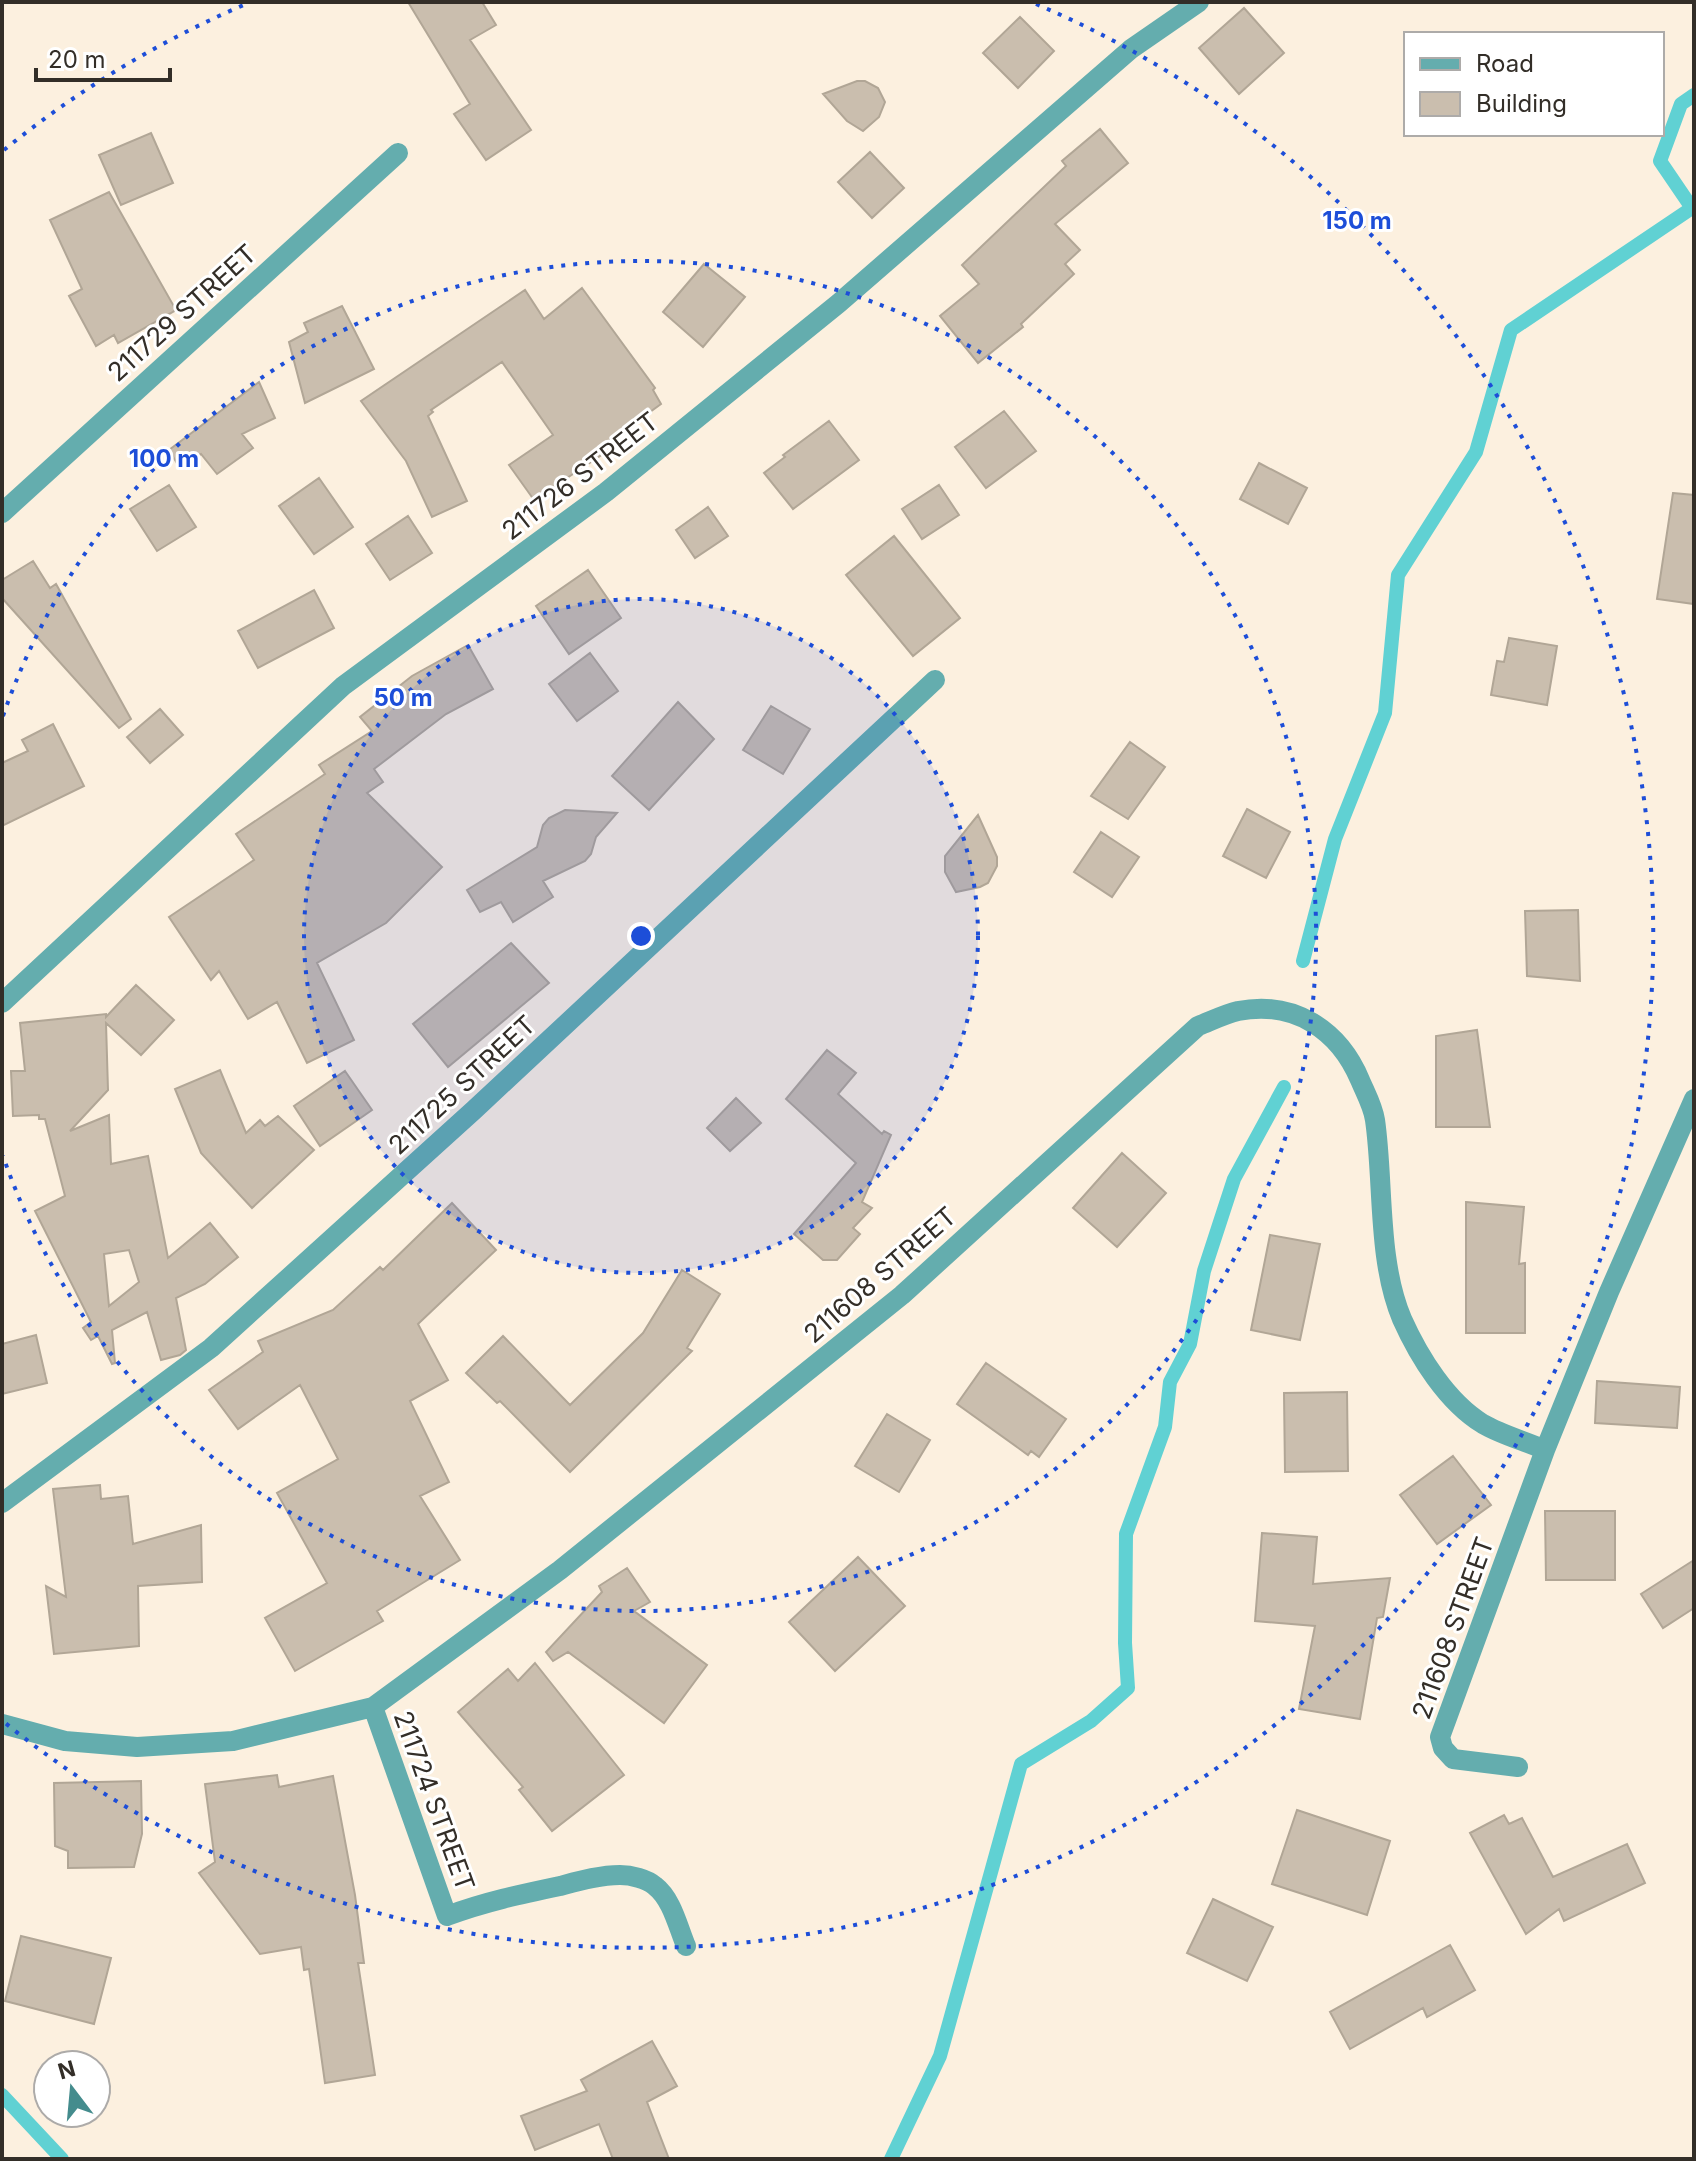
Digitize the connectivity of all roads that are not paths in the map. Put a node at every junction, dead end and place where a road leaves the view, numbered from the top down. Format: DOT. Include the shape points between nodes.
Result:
graph roads {
  1 [pos="1199,2"];
  2 [pos="398,153"];
  3 [pos="2,513"];
  4 [pos="935,680"];
  5 [pos="2,1003"];
  6 [pos="1694,1099"];
  7 [pos="1545,1450"];
  8 [pos="2,1503"];
  9 [pos="373,1707"];
  10 [pos="2,1724"];
  11 [pos="1518,1767"];
  12 [pos="686,1946"];
  1 -- 5 [label="street, 211726 STREET" via="1131,49 839,303 606,492 343,686"];
  2 -- 3 [label="street, 211729 STREET"];
  4 -- 8 [label="street, 211725 STREET" via="211,1348"];
  6 -- 7 [label="street, 211608 STREET"];
  7 -- 9 [label="street, 211608 STREET" via="1482,1423 1440,1385 1414,1344 1393,1290 1375,1116 1335,1039 1311,1020 1267,1009 1237,1011 1198,1026 902,1295 560,1570"];
  7 -- 11 [label="street, 211608 STREET" via="1440,1737 1453,1759"];
  9 -- 10 [label="street, 211608 STREET" via="233,1741 137,1747 65,1741"];
  9 -- 12 [label="street, 211724 STREET" via="447,1916 521,1894 621,1875 656,1886"];
}
